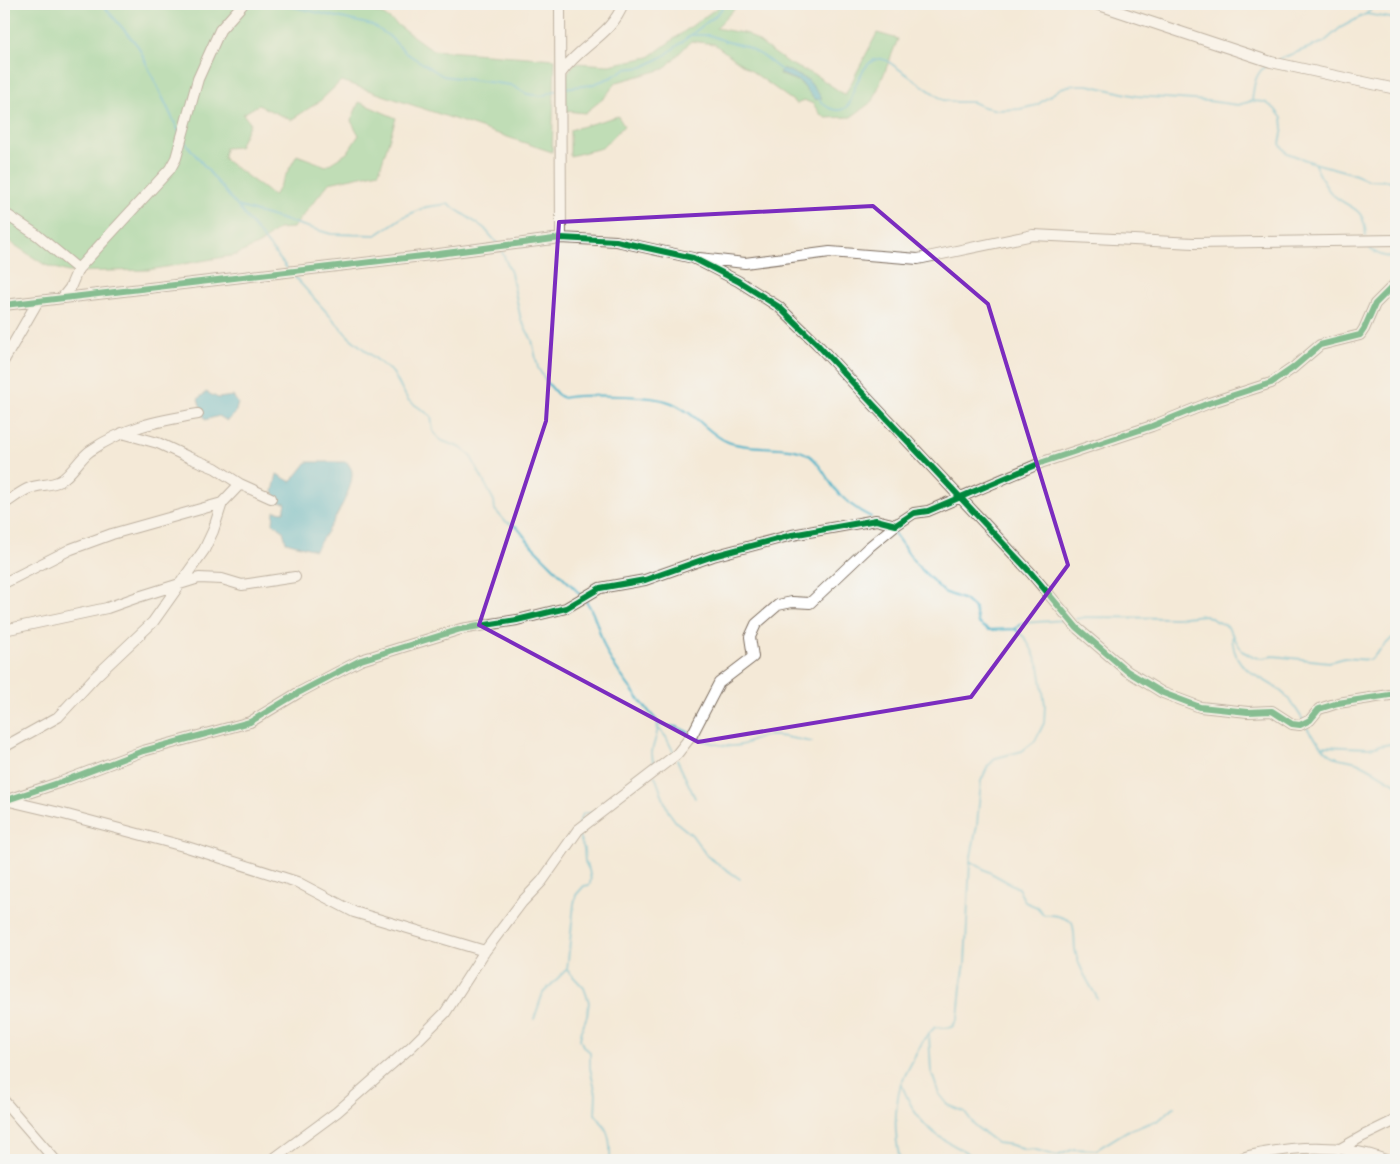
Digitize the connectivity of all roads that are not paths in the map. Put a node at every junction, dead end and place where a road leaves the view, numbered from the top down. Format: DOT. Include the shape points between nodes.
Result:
graph roads {
  1 [pos="243,4"];
  2 [pos="560,4"];
  3 [pos="623,4"];
  4 [pos="1096,4"];
  5 [pos="561,72"];
  6 [pos="1396,89"];
  7 [pos="4,213"];
  8 [pos="561,238"];
  9 [pos="1396,240"];
  10 [pos="693,258"];
  11 [pos="78,269"];
  12 [pos="1396,284"];
  13 [pos="62,298"];
  14 [pos="38,301"];
  15 [pos="4,305"];
  16 [pos="4,360"];
  17 [pos="198,414"];
  18 [pos="122,433"];
  19 [pos="240,484"];
  20 [pos="959,496"];
  21 [pos="271,498"];
  22 [pos="222,503"];
  23 [pos="4,504"];
  24 [pos="898,523"];
  25 [pos="295,577"];
  26 [pos="4,584"];
  27 [pos="178,584"];
  28 [pos="4,630"];
  29 [pos="1396,694"];
  30 [pos="4,747"];
  31 [pos="4,801"];
  32 [pos="485,952"];
  33 [pos="4,1101"];
  34 [pos="1396,1120"];
  35 [pos="1340,1149"];
  36 [pos="55,1160"];
  37 [pos="272,1160"];
  38 [pos="1239,1160"];
  39 [pos="1386,1160"];
  1 -- 11 [label="street" via="220,30 198,80 176,158 170,168"];
  2 -- 5 [label="street"];
  3 -- 5 [label="street" via="614,22"];
  4 -- 6 [label="street" via="1271,62"];
  5 -- 8 [label="street"];
  7 -- 11 [label="street"];
  8 -- 10 [label="street" via="616,241"];
  8 -- 13 [label="street"];
  9 -- 10 [label="street" via="1194,243 1033,235 918,259 830,252 745,263"];
  10 -- 20 [label="street" via="738,281 778,307 817,344"];
  11 -- 13 [label="street"];
  12 -- 20 [label="street" via="1375,304 1360,335 1320,345 1271,383 1043,462"];
  13 -- 14 [label="street"];
  14 -- 15 [label="street"];
  14 -- 16 [label="street"];
  17 -- 18 [label="street" via="150,423"];
  18 -- 19 [label="street" via="158,443 215,468"];
  18 -- 23 [label="street" via="88,453 61,480 28,489"];
  19 -- 21 [label="street"];
  19 -- 22 [label="street"];
  20 -- 24 [label="street" via="928,510 914,512"];
  20 -- 29 [label="street" via="1078,628 1127,671 1163,693 1200,707 1272,711 1292,724 1300,725 1310,720 1319,709"];
  22 -- 26 [label="street" via="71,549"];
  22 -- 27 [label="street" via="204,550"];
  24 -- 31 [label="street" via="876,520 792,535 713,556 645,580 600,588 566,608 461,629 361,660 250,722 143,751"];
  24 -- 32 [label="street" via="810,603 778,605 756,624 750,637 753,657 719,683 692,735 677,754 578,830"];
  25 -- 27 [label="street" via="242,585 222,579 199,578"];
  27 -- 28 [label="street" via="107,608"];
  27 -- 30 [label="street" via="153,622 58,717"];
  31 -- 32 [label="street" via="187,847 296,882 354,912"];
  32 -- 37 [label="street" via="445,1013 411,1047 337,1112"];
  33 -- 36 [label="street"];
  34 -- 35 [label="street"];
  35 -- 38 [label="street" via="1300,1148"];
  35 -- 39 [label="street"];
}
